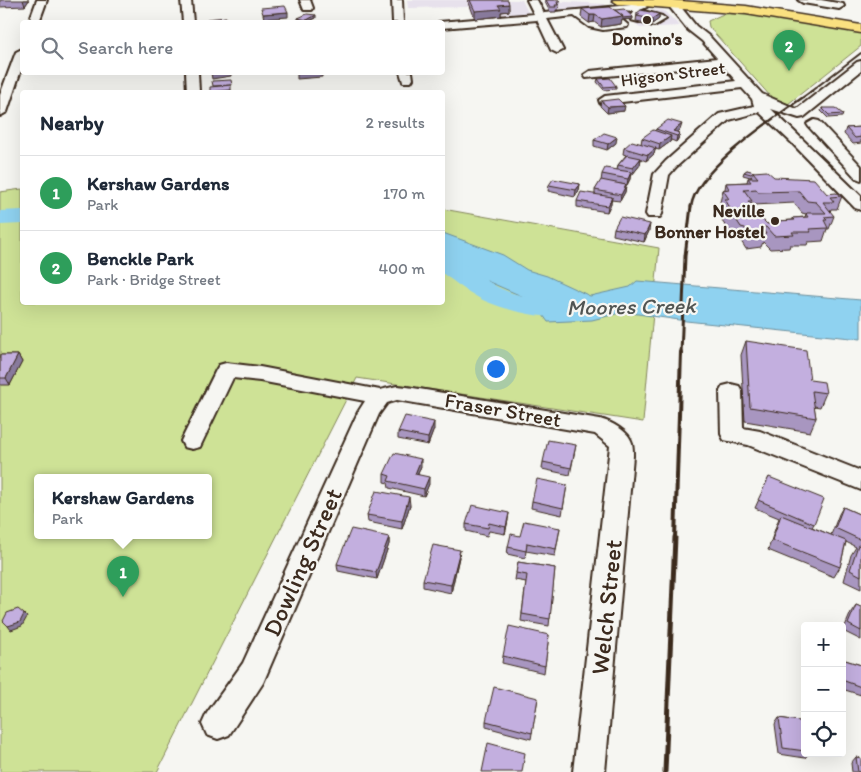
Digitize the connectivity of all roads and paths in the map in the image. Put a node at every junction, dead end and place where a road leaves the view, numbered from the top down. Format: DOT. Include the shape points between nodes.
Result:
graph roads {
  1 [pos="42,0"];
  2 [pos="186,0"];
  3 [pos="396,0"];
  4 [pos="532,0"];
  5 [pos="716,0"];
  6 [pos="803,0"];
  7 [pos="587,1"];
  8 [pos="679,2"];
  9 [pos="610,6"];
  10 [pos="839,6"];
  11 [pos="735,7"];
  12 [pos="572,12"];
  13 [pos="540,17"];
  14 [pos="695,18"];
  15 [pos="35,20"];
  16 [pos="188,20"];
  17 [pos="398,20"];
  18 [pos="445,25"];
  19 [pos="861,28"];
  20 [pos="706,39"];
  21 [pos="557,50"];
  22 [pos="20,57"];
  23 [pos="725,61"];
  24 [pos="861,65"];
  25 [pos="192,75"];
  26 [pos="590,75"];
  27 [pos="745,84"];
  28 [pos="193,90"];
  29 [pos="606,100"];
  30 [pos="764,103"];
  31 [pos="0,112"];
  32 [pos="799,114"];
  33 [pos="814,124"];
  34 [pos="797,140"];
  35 [pos="819,164"];
  36 [pos="861,175"];
  37 [pos="841,185"];
  38 [pos="861,195"];
  39 [pos="861,205"];
  40 [pos="654,214"];
  41 [pos="731,391"];
  42 [pos="380,397"];
  43 [pos="192,441"];
  44 [pos="621,443"];
  45 [pos="861,481"];
  46 [pos="218,724"];
  47 [pos="589,772"];
  1 -- 15 [label="street"];
  2 -- 16 [label="street"];
  3 -- 17 [label="street"];
  4 -- 13 [label="street"];
  5 -- 11 [label="main road"];
  6 -- 10 [label="street"];
  7 -- 9 [label="street"];
  8 -- 9 [label="main road"];
  8 -- 9 [label="street" via="640,10"];
  8 -- 11 [label="main road"];
  8 -- 14 [label="street"];
  8 -- 20 [label="street" via="692,28"];
  9 -- 12 [label="street"];
  9 -- 12 [label="street" via="561,5"];
  9 -- 12 [label="street" via="623,25 597,27"];
  11 -- 14 [label="main road" via="709,11"];
  11 -- 19 [label="main road"];
  12 -- 13 [label="street"];
  13 -- 18 [label="street"];
  13 -- 21 [label="street"];
  14 -- 20 [label="street"];
  20 -- 23 [label="street"];
  22 -- 31 [label="street"];
  23 -- 26 [label="street"];
  23 -- 27 [label="street"];
  24 -- 32 [label="street"];
  25 -- 28 [label="street"];
  27 -- 29 [label="street, Higson Street"];
  27 -- 30 [label="street"];
  30 -- 32 [label="street"];
  30 -- 34 [label="street"];
  30 -- 40 [label="street" via="724,117 671,164 662,174"];
  32 -- 34 [label="street" via="793,131"];
  33 -- 36 [label="street"];
  34 -- 35 [label="street"];
  35 -- 36 [label="street" via="834,165"];
  35 -- 37 [label="street"];
  37 -- 38 [label="street"];
  37 -- 39 [label="street"];
  41 -- 45 [label="street" via="732,434 752,437"];
  42 -- 43 [label="street, Fraser Street" via="226,370"];
  42 -- 44 [label="street, Fraser Street" via="407,394 600,427"];
  42 -- 46 [label="street, Dowling Street" via="369,412 253,673"];
  44 -- 47 [label="street, Welch Street"];
}
